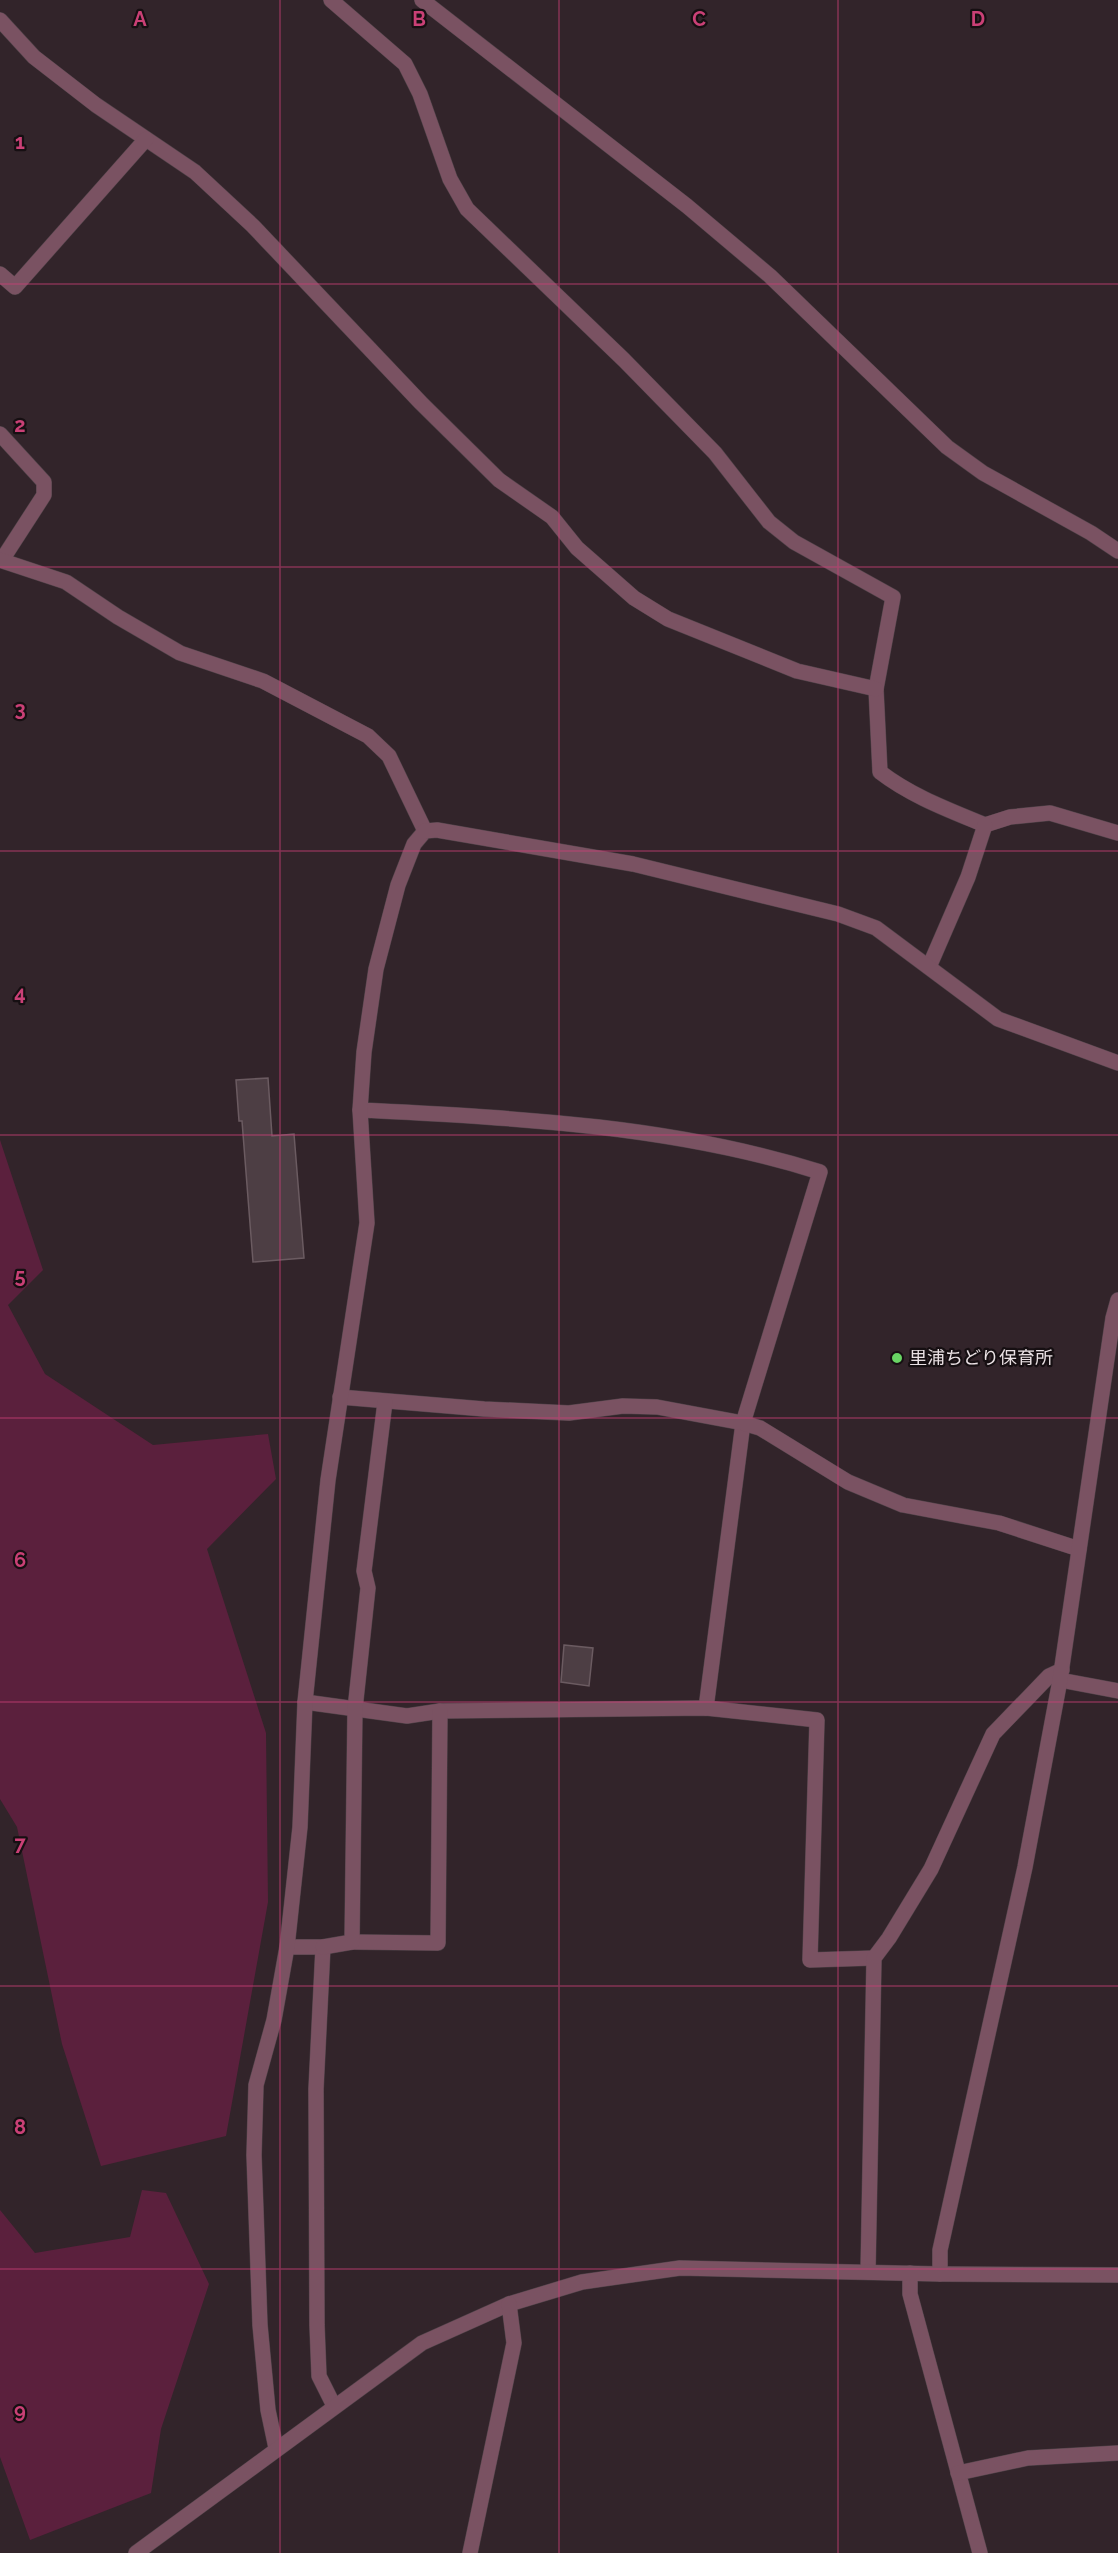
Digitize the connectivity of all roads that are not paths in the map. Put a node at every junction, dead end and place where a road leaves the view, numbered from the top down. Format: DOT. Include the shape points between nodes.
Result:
graph roads {
  1 [pos="330,0"];
  2 [pos="422,0"];
  3 [pos="0,20"];
  4 [pos="146,139"];
  5 [pos="0,274"];
  6 [pos="0,434"];
  7 [pos="1118,551"];
  8 [pos="1,560"];
  9 [pos="876,688"];
  10 [pos="985,825"];
  11 [pos="425,831"];
  12 [pos="1118,833"];
  13 [pos="930,967"];
  14 [pos="1118,1063"];
  15 [pos="360,1110"];
  16 [pos="1118,1300"];
  17 [pos="340,1397"];
  18 [pos="385,1402"];
  19 [pos="742,1422"];
  20 [pos="1079,1549"];
  21 [pos="1061,1675"];
  22 [pos="1118,1691"];
  23 [pos="305,1702"];
  24 [pos="706,1708"];
  25 [pos="355,1709"];
  26 [pos="440,1711"];
  27 [pos="352,1942"];
  28 [pos="286,1947"];
  29 [pos="323,1947"];
  30 [pos="874,1958"];
  31 [pos="868,2272"];
  32 [pos="910,2273"];
  33 [pos="940,2274"];
  34 [pos="1118,2275"];
  35 [pos="509,2304"];
  36 [pos="334,2406"];
  37 [pos="276,2448"];
  38 [pos="1118,2452"];
  39 [pos="958,2473"];
  40 [pos="136,2553"];
  41 [pos="470,2553"];
  42 [pos="980,2553"];
  1 -- 9 [label="street" via="405,64 420,94 450,179 467,209 707,445 769,522 794,542 893,597"];
  2 -- 7 [label="street" via="770,276 947,447 982,473"];
  3 -- 4 [label="street" via="34,57"];
  4 -- 5 [label="street" via="15,287"];
  4 -- 9 [label="street" via="195,172 253,226 421,404 499,480 552,517 578,548 634,598 668,619 797,671"];
  6 -- 8 [label="street" via="44,482 44,495"];
  8 -- 11 [label="street" via="66,582 180,653 263,681 368,736 389,756"];
  9 -- 10 [label="street" via="880,772 927,800"];
  10 -- 12 [label="street" via="1010,817 1050,813"];
  10 -- 13 [label="street" via="968,878"];
  11 -- 13 [label="street" via="633,864 813,907 876,928"];
  11 -- 15 [label="street" via="414,844 398,885 376,969"];
  13 -- 14 [label="street" via="998,1019"];
  15 -- 17 [label="street" via="367,1223"];
  15 -- 19 [label="street" via="541,1120 676,1138 775,1158 820,1172"];
  16 -- 20 [label="street"];
  17 -- 18 [label="street"];
  17 -- 23 [label="street"];
  18 -- 19 [label="street" via="569,1413 623,1406 657,1407"];
  18 -- 25 [label="street" via="364,1571 368,1588"];
  19 -- 20 [label="street" via="760,1428 848,1482 903,1505 999,1523"];
  19 -- 24 [label="street"];
  20 -- 21 [label="street"];
  21 -- 22 [label="street"];
  21 -- 30 [label="street" via="1049,1676 993,1734 931,1869"];
  21 -- 33 [label="street" via="1025,1867 940,2250"];
  23 -- 25 [label="street"];
  23 -- 28 [label="street" via="300,1827"];
  24 -- 26 [label="street"];
  24 -- 30 [label="street" via="817,1720 810,1960"];
  25 -- 26 [label="street" via="407,1716"];
  25 -- 27 [label="street"];
  26 -- 27 [label="street" via="438,1942"];
  27 -- 29 [label="street"];
  28 -- 29 [label="street"];
  28 -- 37 [label="street" via="274,2020 256,2085 254,2155 260,2325 268,2410"];
  29 -- 36 [label="street" via="316,2089 317,2325 319,2376"];
  30 -- 31 [label="street"];
  31 -- 32 [label="street"];
  31 -- 35 [label="street" via="680,2268 582,2282"];
  32 -- 33 [label="street"];
  32 -- 39 [label="street" via="910,2294"];
  33 -- 34 [label="street"];
  35 -- 36 [label="street" via="422,2343"];
  35 -- 41 [label="street" via="514,2343"];
  36 -- 37 [label="street"];
  37 -- 40 [label="street"];
  38 -- 39 [label="street" via="1028,2458"];
  39 -- 42 [label="street"];
}
